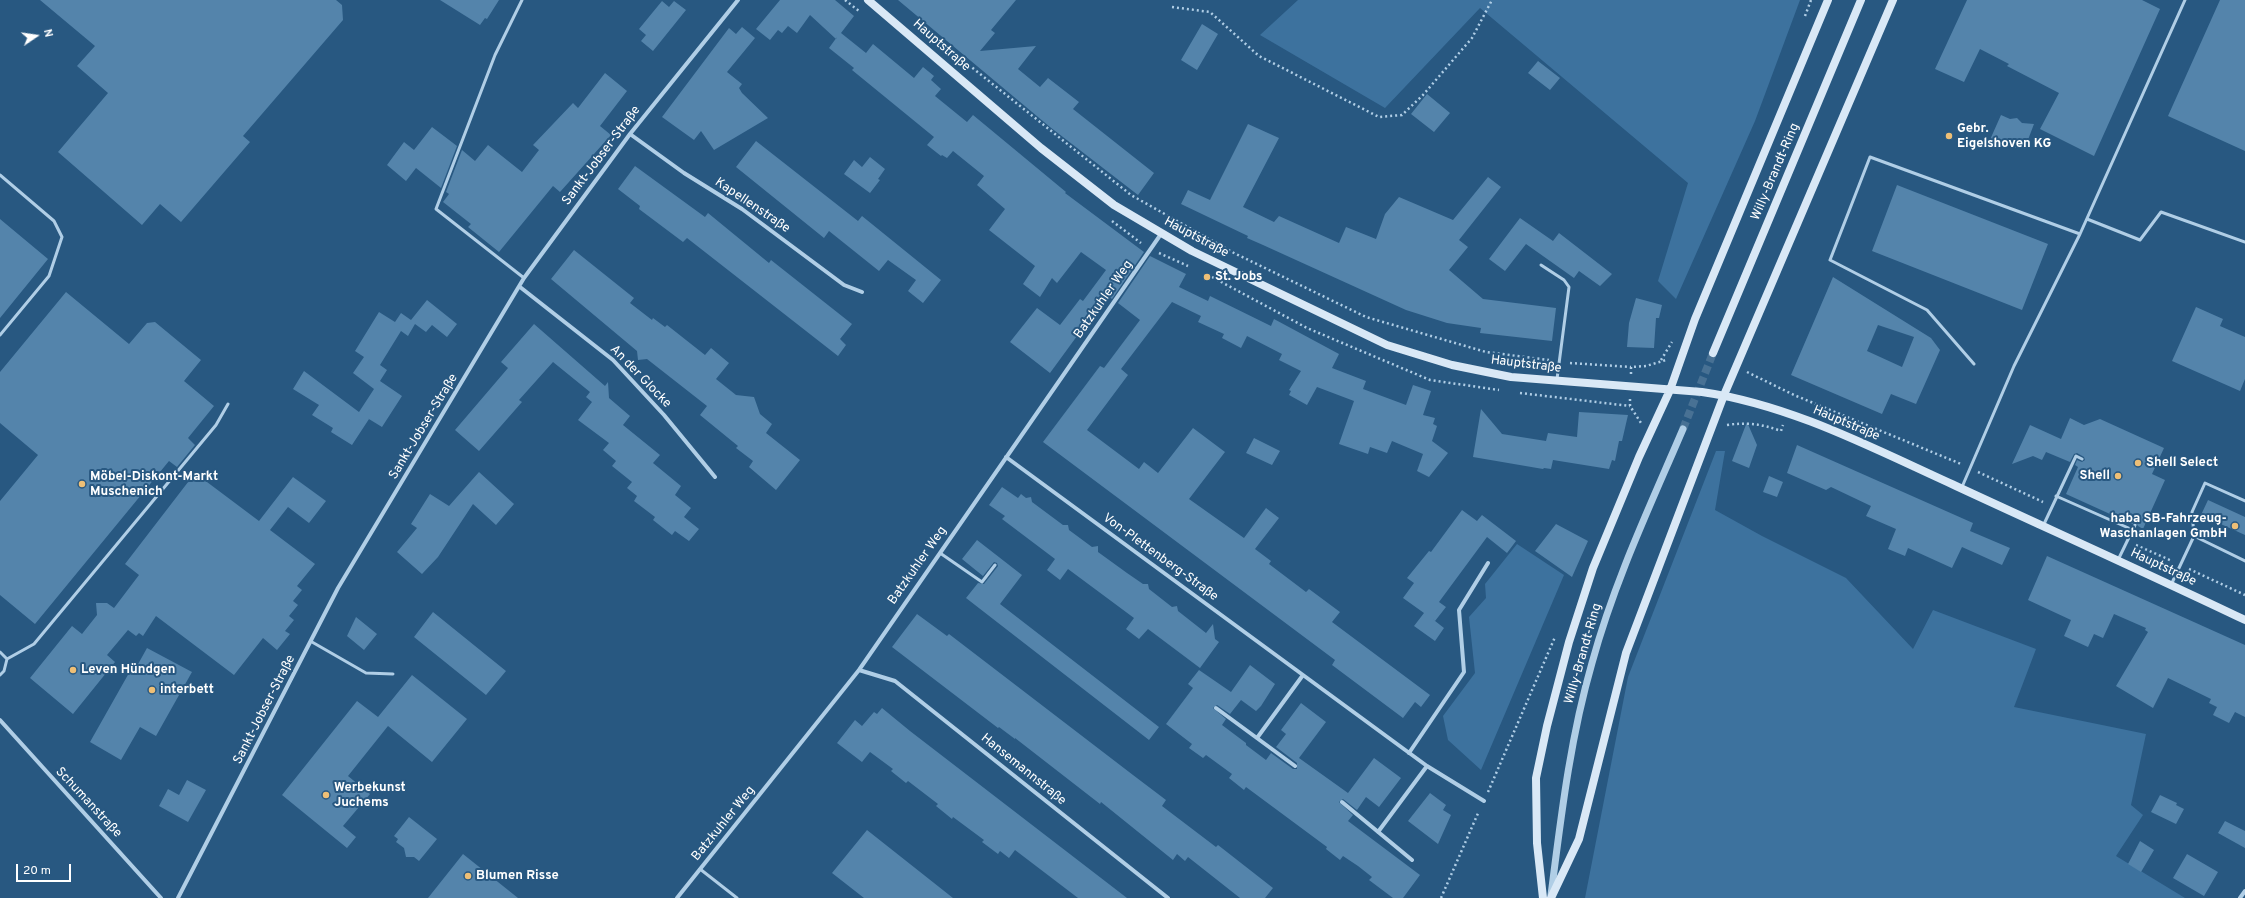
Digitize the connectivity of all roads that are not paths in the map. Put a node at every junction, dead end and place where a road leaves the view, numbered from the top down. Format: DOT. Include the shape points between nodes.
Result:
graph roads {
  1 [pos="522,0"];
  2 [pos="738,0"];
  3 [pos="868,0"];
  4 [pos="1828,0"];
  5 [pos="1861,0"];
  6 [pos="1893,0"];
  7 [pos="2185,0"];
  8 [pos="630,134"];
  9 [pos="0,176"];
  10 [pos="2087,220"];
  11 [pos="1160,234"];
  12 [pos="2080,234"];
  13 [pos="2245,242"];
  14 [pos="1541,265"];
  15 [pos="524,278"];
  16 [pos="520,287"];
  17 [pos="862,292"];
  18 [pos="0,335"];
  19 [pos="1713,353"];
  20 [pos="1974,364"];
  21 [pos="1556,381"];
  22 [pos="1670,390"];
  23 [pos="1724,395"];
  24 [pos="228,404"];
  25 [pos="1683,429"];
  26 [pos="1006,457"];
  27 [pos="2082,459"];
  28 [pos="715,477"];
  29 [pos="1961,489"];
  30 [pos="2056,496"];
  31 [pos="2245,501"];
  32 [pos="2043,525"];
  33 [pos="2135,525"];
  34 [pos="2132,530"];
  35 [pos="2194,536"];
  36 [pos="940,553"];
  37 [pos="2118,560"];
  38 [pos="2245,561"];
  39 [pos="1488,563"];
  40 [pos="996,565"];
  41 [pos="2171,585"];
  42 [pos="2245,619"];
  43 [pos="312,642"];
  44 [pos="0,652"];
  45 [pos="7,659"];
  46 [pos="859,670"];
  47 [pos="393,674"];
  48 [pos="0,675"];
  49 [pos="1303,675"];
  50 [pos="1216,708"];
  51 [pos="0,720"];
  52 [pos="1257,738"];
  53 [pos="1410,753"];
  54 [pos="1295,766"];
  55 [pos="1427,766"];
  56 [pos="1484,801"];
  57 [pos="1342,802"];
  58 [pos="1378,832"];
  59 [pos="1412,860"];
  60 [pos="700,869"];
  61 [pos="2245,891"];
  62 [pos="161,898"];
  63 [pos="178,898"];
  64 [pos="677,898"];
  65 [pos="737,898"];
  66 [pos="1168,898"];
  67 [pos="1543,898"];
  68 [pos="1551,898"];
  69 [pos="2240,898"];
  1 -- 15 [label="lane" via="495,55 436,209"];
  2 -- 8 [label="street, Sankt-Jobser-Straße"];
  3 -- 11 [label="main road, Hauptstraße" via="1041,148 1114,205"];
  4 -- 22 [label="main road" via="1695,319"];
  5 -- 19 [label="main road, Willy-Brandt-Ring"];
  6 -- 23 [label="main road"];
  7 -- 10 [label="lane"];
  8 -- 15 [label="street, Sankt-Jobser-Straße"];
  8 -- 17 [label="street, Kapellenstraße" via="742,209 844,285"];
  9 -- 18 [label="lane" via="54,221 62,237 49,276"];
  10 -- 12 [label="lane"];
  10 -- 13 [label="lane" via="2140,240 2161,212"];
  11 -- 21 [label="main road, Hauptstraße" via="1387,344 1452,365 1511,377"];
  11 -- 26 [label="street, Batzkuhler Weg"];
  12 -- 20 [label="lane" via="1870,157 1830,260 1927,310"];
  12 -- 29 [label="lane" via="2014,366"];
  14 -- 21 [label="lane" via="1564,280 1568,287"];
  15 -- 16 [label="street, Sankt-Jobser-Straße"];
  16 -- 28 [label="street, An der Glocke" via="613,360 664,415"];
  16 -- 43 [label="street, Sankt-Jobser-Straße" via="338,588"];
  21 -- 22 [label="main road, Hauptstraße"];
  22 -- 23 [label="main road, Hauptstraße"];
  22 -- 67 [label="main road" via="1593,568 1569,642 1547,726 1536,778 1535,810"];
  23 -- 29 [label="main road, Hauptstraße" via="1794,414"];
  23 -- 68 [label="main road" via="1626,653 1579,839"];
  24 -- 45 [label="lane" via="216,425 34,644"];
  25 -- 68 [label="street, Willy-Brandt-Ring" via="1627,559 1592,663 1564,784"];
  26 -- 36 [label="street, Batzkuhler Weg"];
  26 -- 49 [label="street, Von-Plettenberg-Straße"];
  27 -- 30 [label="lane" via="2076,456"];
  29 -- 32 [label="main road, Hauptstraße"];
  30 -- 32 [label="lane"];
  30 -- 34 [label="lane"];
  31 -- 35 [label="lane" via="2205,483 2192,512"];
  32 -- 37 [label="main road, Hauptstraße"];
  33 -- 34 [label="lane"];
  34 -- 37 [label="lane"];
  35 -- 38 [label="lane"];
  35 -- 41 [label="lane"];
  36 -- 40 [label="lane" via="982,582"];
  36 -- 46 [label="street, Batzkuhler Weg"];
  37 -- 41 [label="main road, Hauptstraße"];
  39 -- 53 [label="street" via="1459,610 1464,672"];
  41 -- 42 [label="main road, Hauptstraße"];
  43 -- 47 [label="lane" via="366,673"];
  43 -- 63 [label="street, Sankt-Jobser-Straße"];
  44 -- 45 [label="lane"];
  45 -- 48 [label="lane" via="4,671"];
  46 -- 60 [label="street, Batzkuhler Weg"];
  46 -- 66 [label="street, Hansemannstraße" via="895,680"];
  49 -- 52 [label="street"];
  49 -- 53 [label="street, Von-Plettenberg-Straße"];
  50 -- 52 [label="street"];
  51 -- 62 [label="street, Schumanstraße"];
  52 -- 54 [label="street"];
  53 -- 55 [label="street, Von-Plettenberg-Straße"];
  55 -- 56 [label="street, Von-Plettenberg-Straße"];
  55 -- 58 [label="street"];
  57 -- 58 [label="street"];
  58 -- 59 [label="street"];
  60 -- 64 [label="street, Batzkuhler Weg"];
  60 -- 65 [label="lane"];
  61 -- 69 [label="street"];
}
